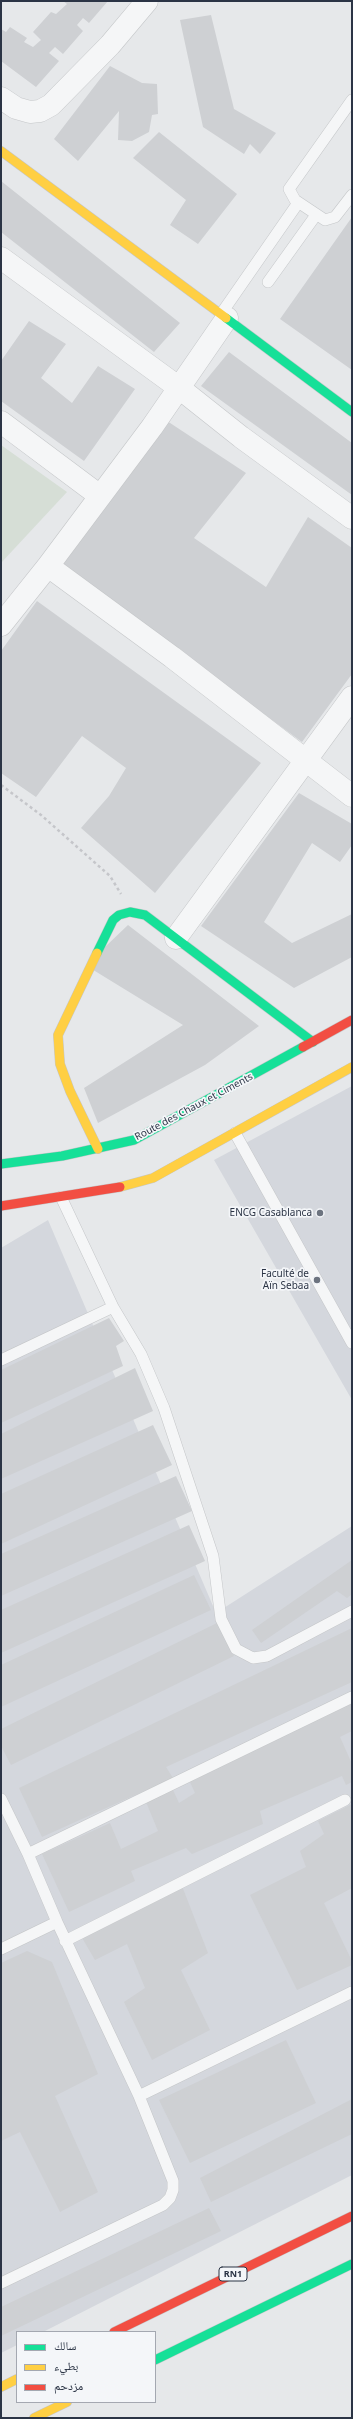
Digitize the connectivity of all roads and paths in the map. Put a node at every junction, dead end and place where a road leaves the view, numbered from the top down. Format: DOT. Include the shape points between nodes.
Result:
graph roads {
  1 [pos="147,1"];
  2 [pos="1,98"];
  3 [pos="352,100"];
  4 [pos="1,151"];
  5 [pos="352,195"];
  6 [pos="298,203"];
  7 [pos="316,215"];
  8 [pos="1,258"];
  9 [pos="268,282"];
  10 [pos="224,316"];
  11 [pos="178,387"];
  12 [pos="352,412"];
  13 [pos="1,422"];
  14 [pos="100,496"];
  15 [pos="352,518"];
  16 [pos="48,566"];
  17 [pos="1,625"];
  18 [pos="352,697"];
  19 [pos="305,762"];
  20 [pos="1,785"];
  21 [pos="352,796"];
  22 [pos="130,912"];
  23 [pos="176,938"];
  24 [pos="352,1020"];
  25 [pos="313,1042"];
  26 [pos="352,1067"];
  27 [pos="235,1133"];
  28 [pos="98,1149"];
  29 [pos="1,1164"];
  30 [pos="61,1197"];
  31 [pos="1,1206"];
  32 [pos="113,1307"];
  33 [pos="352,1343"];
  34 [pos="1,1360"];
  35 [pos="352,1610"];
  36 [pos="352,1697"];
  37 [pos="1,1799"];
  38 [pos="345,1800"];
  39 [pos="28,1854"];
  40 [pos="57,1922"];
  41 [pos="66,1942"];
  42 [pos="1,1949"];
  43 [pos="352,1992"];
  44 [pos="139,2096"];
  45 [pos="352,2216"];
  46 [pos="352,2264"];
  47 [pos="1,2283"];
  48 [pos="116,2331"];
  49 [pos="156,2360"];
  50 [pos="16,2380"];
  51 [pos="1,2387"];
  52 [pos="65,2403"];
  53 [pos="34,2418"];
  1 -- 2 [label="street" via="94,62 51,105 40,111 30,112 16,108"];
  3 -- 6 [label="lane" via="291,185 290,193"];
  4 -- 10 [label="main road"];
  5 -- 7 [label="lane" via="332,219 326,220"];
  6 -- 7 [label="lane"];
  6 -- 10 [label="lane"];
  7 -- 9 [label="lane"];
  8 -- 11 [label="street"];
  10 -- 11 [label="street"];
  10 -- 12 [label="main road"];
  11 -- 14 [label="street"];
  11 -- 15 [label="street" via="240,437"];
  13 -- 14 [label="street"];
  14 -- 16 [label="street"];
  16 -- 17 [label="street"];
  16 -- 19 [label="street" via="172,657"];
  18 -- 19 [label="street"];
  19 -- 21 [label="street"];
  19 -- 23 [label="street"];
  20 -- 22 [label="path" via="41,815 110,876"];
  22 -- 23 [label="main road" via="145,915"];
  22 -- 28 [label="main road" via="114,920 58,1036 60,1064"];
  23 -- 25 [label="main road"];
  24 -- 25 [label="main road, Route des Chaux et Ciments"];
  25 -- 28 [label="main road, Route des Chaux et Ciments" via="148,1134 122,1144"];
  26 -- 27 [label="main road"];
  27 -- 30 [label="main road" via="166,1172 141,1182"];
  27 -- 33 [label="lane"];
  28 -- 29 [label="main road, Route des Chaux et Ciments"];
  30 -- 31 [label="main road"];
  30 -- 32 [label="lane"];
  32 -- 34 [label="lane"];
  32 -- 35 [label="lane" via="141,1354 164,1408 213,1556 221,1619 236,1649 254,1658 267,1656"];
  36 -- 39 [label="lane"];
  37 -- 39 [label="lane"];
  38 -- 41 [label="lane"];
  39 -- 40 [label="lane"];
  40 -- 41 [label="lane"];
  40 -- 42 [label="lane"];
  41 -- 44 [label="lane"];
  43 -- 44 [label="lane"];
  44 -- 47 [label="lane" via="173,2181 170,2198 163,2205"];
  45 -- 48 [label="main road, RN1"];
  46 -- 49 [label="main road"];
  50 -- 51 [label="main road"];
  52 -- 53 [label="main road"];
}
